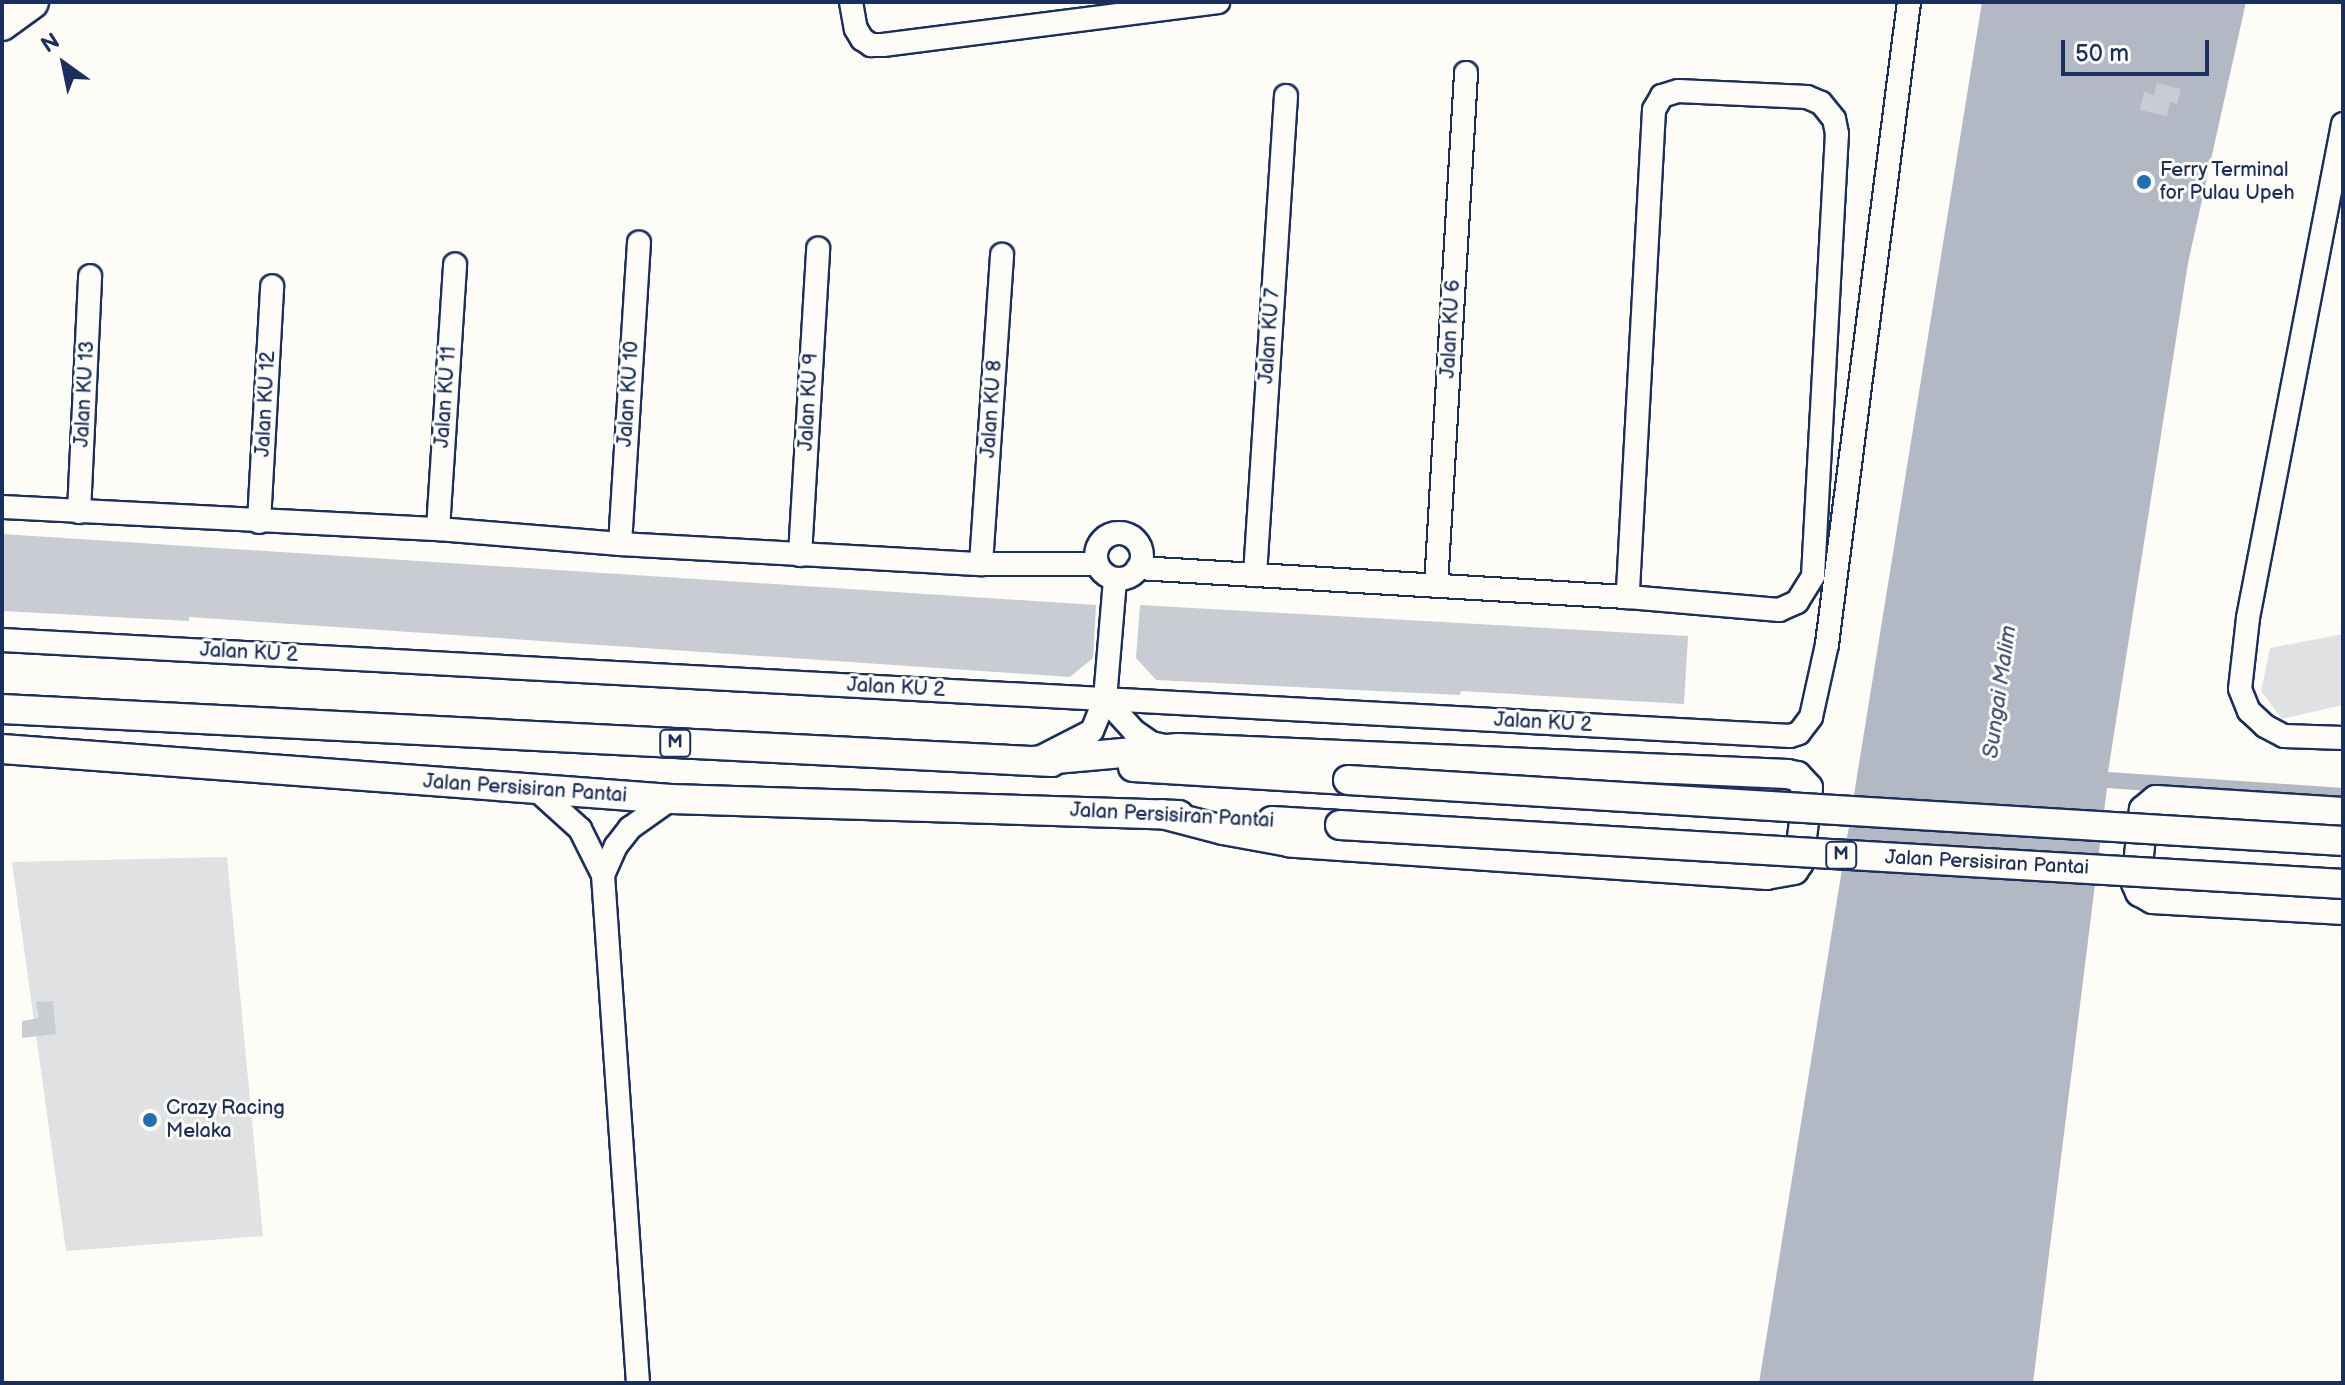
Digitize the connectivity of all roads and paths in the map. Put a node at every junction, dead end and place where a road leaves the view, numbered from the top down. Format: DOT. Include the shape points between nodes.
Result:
graph roads {
  1 [pos="32,2"];
  2 [pos="851,2"];
  3 [pos="1218,2"];
  4 [pos="1909,2"];
  5 [pos="2,24"];
  6 [pos="1466,73"];
  7 [pos="1286,96"];
  8 [pos="2343,124"];
  9 [pos="2340,151"];
  10 [pos="639,243"];
  11 [pos="818,249"];
  12 [pos="1002,255"];
  13 [pos="455,265"];
  14 [pos="90,276"];
  15 [pos="272,286"];
  16 [pos="2,507"];
  17 [pos="79,512"];
  18 [pos="259,522"];
  19 [pos="438,529"];
  20 [pos="620,544"];
  21 [pos="800,555"];
  22 [pos="981,564"];
  23 [pos="1097,564"];
  24 [pos="1138,568"];
  25 [pos="1255,575"];
  26 [pos="1115,579"];
  27 [pos="1436,586"];
  28 [pos="1628,597"];
  29 [pos="2,640"];
  30 [pos="1105,699"];
  31 [pos="2,709"];
  32 [pos="2343,738"];
  33 [pos="1178,748"];
  34 [pos="2,749"];
  35 [pos="1033,761"];
  36 [pos="538,791"];
  37 [pos="671,799"];
  38 [pos="2343,812"];
  39 [pos="1162,814"];
  40 [pos="2343,841"];
  41 [pos="603,875"];
  42 [pos="2343,884"];
  43 [pos="2343,910"];
  44 [pos="638,1383"];
  1 -- 5 [label="highway"];
  2 -- 3 [label="street" via="856,29 871,45"];
  4 -- 30 [label="street, Jalan KU 2" via="1827,644 1808,726 1790,736"];
  6 -- 27 [label="street, Jalan KU 6"];
  7 -- 25 [label="street, Jalan KU 7"];
  8 -- 9 [label="street"];
  9 -- 32 [label="street" via="2248,618 2240,689 2249,711 2284,736"];
  10 -- 20 [label="street, Jalan KU 10"];
  11 -- 21 [label="street, Jalan KU 9"];
  12 -- 22 [label="street, Jalan KU 8"];
  13 -- 19 [label="street, Jalan KU 11"];
  14 -- 17 [label="street, Jalan KU 13"];
  15 -- 18 [label="street, Jalan KU 12"];
  16 -- 17 [label="street"];
  17 -- 18 [label="street"];
  18 -- 19 [label="street"];
  19 -- 20 [label="street"];
  20 -- 21 [label="street"];
  21 -- 22 [label="street"];
  22 -- 23 [label="street"];
  23 -- 24 [label="street" via="1101,542 1121,534 1139,546"];
  23 -- 26 [label="street"];
  24 -- 25 [label="street"];
  24 -- 26 [label="street"];
  25 -- 27 [label="street"];
  26 -- 30 [label="street"];
  27 -- 28 [label="street"];
  28 -- 28 [label="street" via="1779,610 1797,602 1813,576 1837,134 1834,119 1821,103 1807,97 1678,91 1662,96 1654,110"];
  29 -- 30 [label="street, Jalan KU 2"];
  30 -- 33 [label="street" via="1151,743"];
  30 -- 35 [label="street" via="1092,731"];
  31 -- 35 [label="main road, M"];
  33 -- 35 [label="main road"];
  33 -- 39 [label="main road" via="1787,774 1808,788 1799,862 1794,870 1767,875 1289,842"];
  34 -- 36 [label="main road, Jalan Persisiran Pantai / M"];
  35 -- 40 [label="main road, M, bridge"];
  36 -- 37 [label="main road, Jalan Persisiran Pantai / M"];
  36 -- 41 [label="street" via="580,829"];
  37 -- 39 [label="main road, Jalan Persisiran Pantai / M"];
  37 -- 41 [label="street" via="630,828"];
  38 -- 43 [label="main road" via="2156,800 2144,810 2136,883 2153,899"];
  39 -- 42 [label="main road, Jalan Persisiran Pantai / M, bridge"];
  41 -- 44 [label="street"];
}
